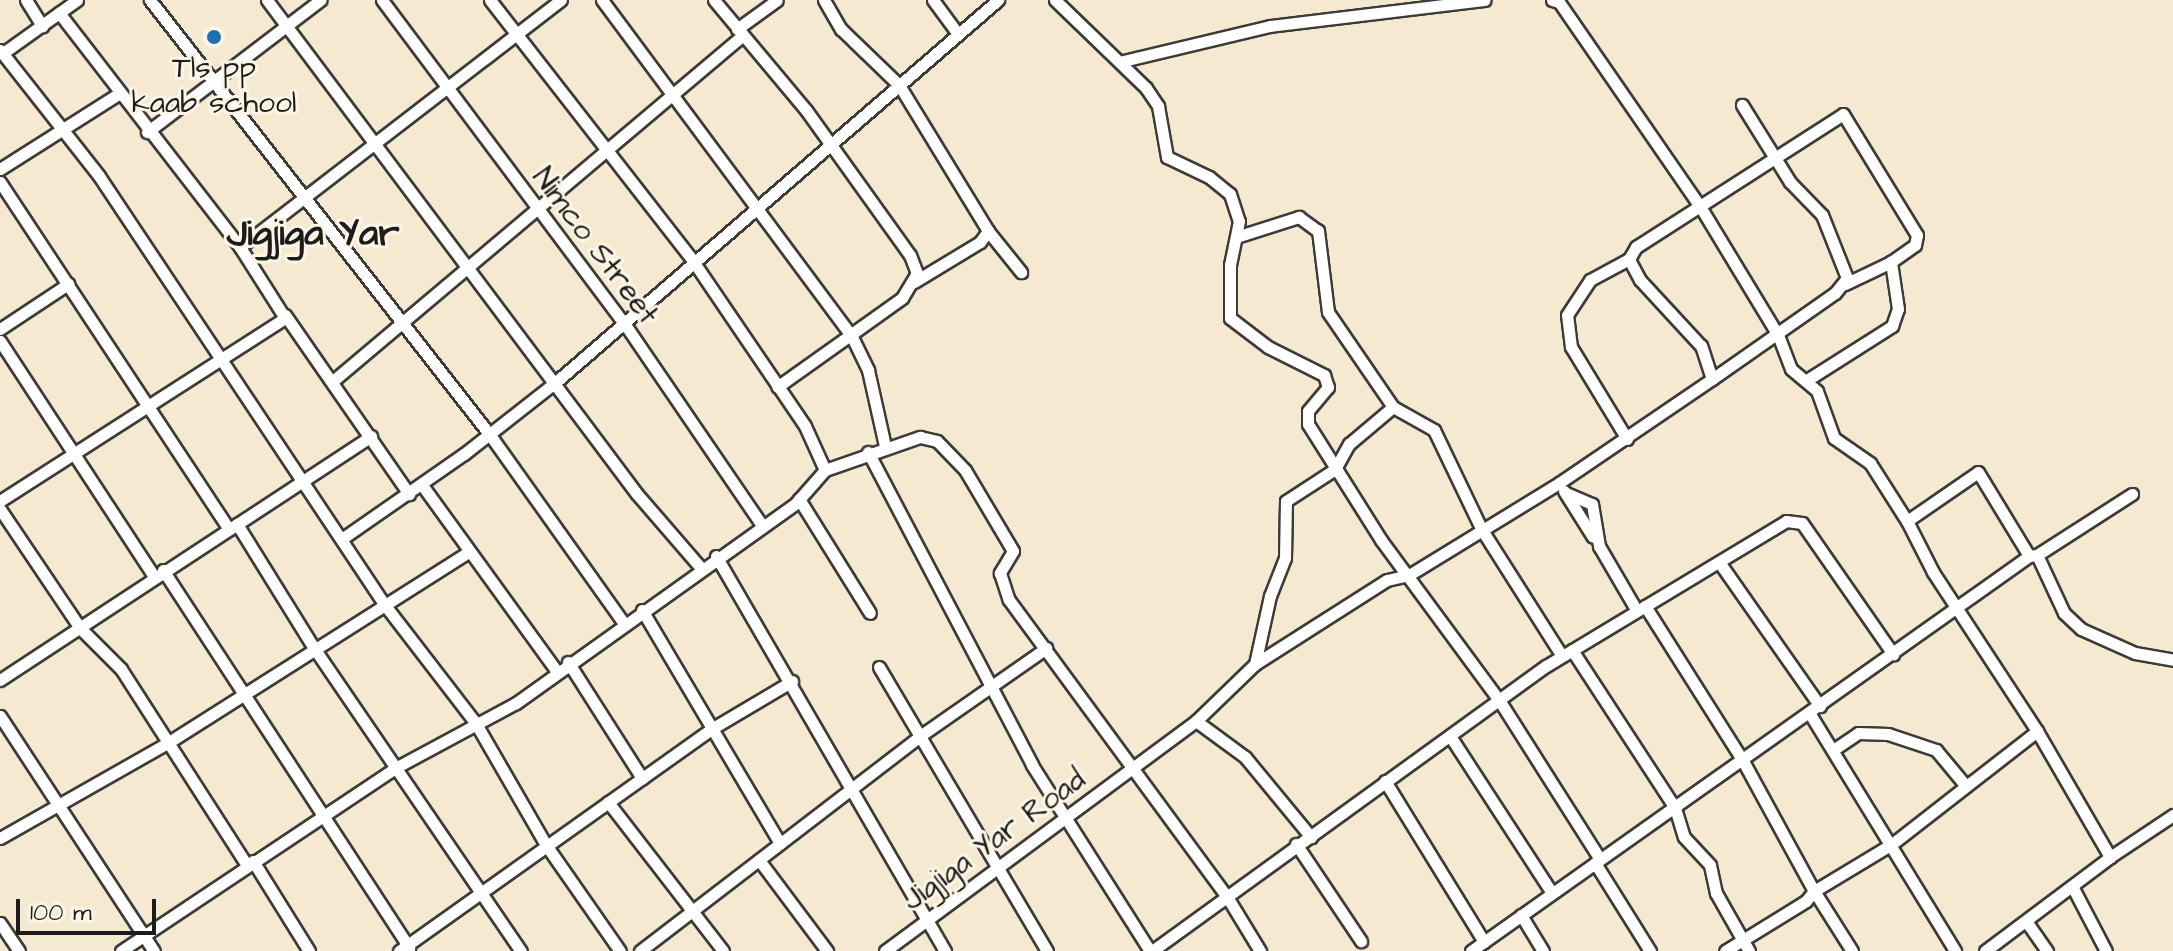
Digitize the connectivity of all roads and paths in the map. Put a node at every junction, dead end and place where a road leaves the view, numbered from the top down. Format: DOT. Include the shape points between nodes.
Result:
graph roads {
  1 [pos="26,0"];
  2 [pos="77,0"];
  3 [pos="150,0"];
  4 [pos="267,0"];
  5 [pos="320,0"];
  6 [pos="382,0"];
  7 [pos="490,0"];
  8 [pos="561,0"];
  9 [pos="602,0"];
  10 [pos="714,0"];
  11 [pos="777,0"];
  12 [pos="824,0"];
  13 [pos="933,0"];
  14 [pos="997,0"];
  15 [pos="1055,0"];
  16 [pos="1484,0"];
  17 [pos="1552,0"];
  18 [pos="59,13"];
  19 [pos="286,25"];
  20 [pos="42,26"];
  21 [pos="740,33"];
  22 [pos="958,34"];
  23 [pos="515,35"];
  24 [pos="2,52"];
  25 [pos="1123,61"];
  26 [pos="211,81"];
  27 [pos="899,85"];
  28 [pos="449,90"];
  29 [pos="672,93"];
  30 [pos="118,94"];
  31 [pos="1742,105"];
  32 [pos="62,127"];
  33 [pos="147,132"];
  34 [pos="827,143"];
  35 [pos="375,145"];
  36 [pos="607,152"];
  37 [pos="1776,158"];
  38 [pos="0,169"];
  39 [pos="0,182"];
  40 [pos="306,198"];
  41 [pos="758,206"];
  42 [pos="1701,208"];
  43 [pos="540,211"];
  44 [pos="988,231"];
  45 [pos="1239,236"];
  46 [pos="240,247"];
  47 [pos="1629,259"];
  48 [pos="693,261"];
  49 [pos="1891,262"];
  50 [pos="470,266"];
  51 [pos="1021,272"];
  52 [pos="914,282"];
  53 [pos="68,284"];
  54 [pos="1845,284"];
  55 [pos="285,315"];
  56 [pos="624,323"];
  57 [pos="403,325"];
  58 [pos="0,329"];
  59 [pos="1778,335"];
  60 [pos="852,337"];
  61 [pos="0,341"];
  62 [pos="218,360"];
  63 [pos="1712,379"];
  64 [pos="334,380"];
  65 [pos="1807,380"];
  66 [pos="557,381"];
  67 [pos="777,387"];
  68 [pos="149,404"];
  69 [pos="1393,407"];
  70 [pos="490,435"];
  71 [pos="371,436"];
  72 [pos="1627,439"];
  73 [pos="885,446"];
  74 [pos="868,452"];
  75 [pos="73,453"];
  76 [pos="1335,469"];
  77 [pos="825,470"];
  78 [pos="305,480"];
  79 [pos="422,485"];
  80 [pos="1562,488"];
  81 [pos="409,494"];
  82 [pos="2132,494"];
  83 [pos="799,499"];
  84 [pos="0,501"];
  85 [pos="0,509"];
  86 [pos="1907,521"];
  87 [pos="762,525"];
  88 [pos="233,526"];
  89 [pos="1482,530"];
  90 [pos="343,538"];
  91 [pos="468,552"];
  92 [pos="716,556"];
  93 [pos="2033,556"];
  94 [pos="1719,562"];
  95 [pos="700,567"];
  96 [pos="158,573"];
  97 [pos="1409,575"];
  98 [pos="384,604"];
  99 [pos="1959,607"];
  100 [pos="1641,609"];
  101 [pos="642,610"];
  102 [pos="870,613"];
  103 [pos="623,622"];
  104 [pos="80,628"];
  105 [pos="314,648"];
  106 [pos="1046,648"];
  107 [pos="1567,653"];
  108 [pos="1893,654"];
  109 [pos="2173,660"];
  110 [pos="568,662"];
  111 [pos="1255,664"];
  112 [pos="879,667"];
  113 [pos="556,670"];
  114 [pos="0,680"];
  115 [pos="792,681"];
  116 [pos="989,688"];
  117 [pos="243,695"];
  118 [pos="1499,700"];
  119 [pos="1815,710"];
  120 [pos="0,716"];
  121 [pos="1196,721"];
  122 [pos="475,722"];
  123 [pos="713,728"];
  124 [pos="2037,731"];
  125 [pos="920,736"];
  126 [pos="1450,736"];
  127 [pos="169,742"];
  128 [pos="1833,750"];
  129 [pos="1743,761"];
  130 [pos="397,767"];
  131 [pos="1132,768"];
  132 [pos="642,778"];
  133 [pos="1385,781"];
  134 [pos="1966,786"];
  135 [pos="852,790"];
  136 [pos="608,802"];
  137 [pos="62,804"];
  138 [pos="1675,808"];
  139 [pos="323,815"];
  140 [pos="2173,815"];
  141 [pos="1064,819"];
  142 [pos="1311,837"];
  143 [pos="0,838"];
  144 [pos="780,843"];
  145 [pos="1296,844"];
  146 [pos="1892,844"];
  147 [pos="546,845"];
  148 [pos="2110,857"];
  149 [pos="759,860"];
  150 [pos="1597,861"];
  151 [pos="250,863"];
  152 [pos="998,868"];
  153 [pos="2072,886"];
  154 [pos="1814,891"];
  155 [pos="1552,893"];
  156 [pos="481,894"];
  157 [pos="1226,895"];
  158 [pos="694,911"];
  159 [pos="1521,915"];
  160 [pos="926,919"];
  161 [pos="2026,921"];
  162 [pos="0,923"];
  163 [pos="143,936"];
  164 [pos="1742,939"];
  165 [pos="1361,941"];
  166 [pos="1484,942"];
  167 [pos="406,949"];
  168 [pos="19,951"];
  169 [pos="121,951"];
  170 [pos="154,951"];
  171 [pos="309,951"];
  172 [pos="521,951"];
  173 [pos="620,951"];
  174 [pos="640,951"];
  175 [pos="723,951"];
  176 [pos="827,951"];
  177 [pos="885,951"];
  178 [pos="945,951"];
  179 [pos="1047,951"];
  180 [pos="1151,951"];
  181 [pos="1260,951"];
  182 [pos="1471,951"];
  183 [pos="1543,951"];
  184 [pos="1650,951"];
  185 [pos="1725,951"];
  186 [pos="1749,951"];
  187 [pos="1852,951"];
  188 [pos="1955,951"];
  189 [pos="1985,951"];
  190 [pos="2047,951"];
  191 [pos="2106,951"];
  1 -- 20 [label="street"];
  2 -- 18 [label="street"];
  3 -- 26 [label="street"];
  4 -- 19 [label="street"];
  5 -- 19 [label="street"];
  6 -- 28 [label="street, Nimco Street"];
  7 -- 23 [label="street"];
  8 -- 23 [label="street"];
  9 -- 29 [label="street"];
  10 -- 21 [label="street"];
  11 -- 21 [label="street"];
  12 -- 27 [label="street" via="841,29"];
  13 -- 22 [label="street"];
  14 -- 22 [label="street"];
  15 -- 25 [label="street"];
  16 -- 25 [label="street" via="1270,26 1213,36 1137,62"];
  17 -- 42 [label="street" via="1568,14"];
  18 -- 20 [label="street"];
  18 -- 30 [label="street"];
  19 -- 26 [label="street"];
  19 -- 35 [label="street"];
  20 -- 24 [label="street"];
  21 -- 29 [label="street"];
  21 -- 34 [label="street"];
  22 -- 27 [label="street"];
  23 -- 28 [label="street"];
  23 -- 36 [label="street"];
  24 -- 32 [label="street"];
  25 -- 45 [label="street" via="1158,106 1167,157 1223,185 1239,221"];
  26 -- 33 [label="street"];
  26 -- 40 [label="street"];
  27 -- 34 [label="street"];
  27 -- 44 [label="street"];
  28 -- 35 [label="street"];
  28 -- 43 [label="street, Nimco Street"];
  29 -- 36 [label="street"];
  29 -- 41 [label="street"];
  30 -- 32 [label="street"];
  30 -- 33 [label="street"];
  31 -- 37 [label="street"];
  32 -- 38 [label="street"];
  32 -- 62 [label="street"];
  33 -- 46 [label="street"];
  34 -- 41 [label="street"];
  34 -- 52 [label="street" via="910,255"];
  35 -- 40 [label="street"];
  35 -- 50 [label="street"];
  36 -- 43 [label="street"];
  36 -- 48 [label="street"];
  37 -- 42 [label="street"];
  37 -- 49 [label="street" via="1843,114 1917,235 1915,245"];
  37 -- 54 [label="street" via="1822,215"];
  39 -- 53 [label="street"];
  40 -- 46 [label="street"];
  40 -- 57 [label="street"];
  41 -- 48 [label="street"];
  41 -- 60 [label="street"];
  42 -- 47 [label="street" via="1636,247"];
  42 -- 59 [label="street"];
  43 -- 50 [label="street"];
  43 -- 56 [label="street, Nimco Street"];
  44 -- 51 [label="street"];
  44 -- 52 [label="street" via="980,242"];
  45 -- 69 [label="street" via="1299,217 1318,231 1328,312"];
  45 -- 76 [label="street" via="1230,265 1227,311 1268,347 1324,375 1328,387 1308,411 1308,424"];
  46 -- 55 [label="street"];
  47 -- 63 [label="street" via="1640,280 1701,346"];
  47 -- 72 [label="street" via="1590,280 1567,315 1571,347"];
  48 -- 56 [label="street"];
  48 -- 67 [label="street"];
  49 -- 54 [label="street, Jigjiga Yar Road"];
  49 -- 65 [label="street" via="1898,309 1892,326"];
  50 -- 57 [label="street"];
  50 -- 66 [label="street"];
  52 -- 60 [label="street"];
  53 -- 58 [label="street"];
  53 -- 68 [label="street"];
  54 -- 59 [label="street, Jigjiga Yar Road"];
  55 -- 62 [label="street"];
  55 -- 64 [label="street"];
  56 -- 66 [label="street"];
  56 -- 87 [label="street, Nimco Street"];
  57 -- 64 [label="street"];
  57 -- 70 [label="street"];
  59 -- 63 [label="street, Jigjiga Yar Road"];
  59 -- 65 [label="street" via="1791,369"];
  60 -- 67 [label="street"];
  60 -- 73 [label="street" via="868,370"];
  61 -- 75 [label="street"];
  62 -- 68 [label="street"];
  62 -- 78 [label="street"];
  63 -- 72 [label="street, Jigjiga Yar Road"];
  64 -- 71 [label="street"];
  65 -- 86 [label="street" via="1823,401 1825,422 1834,438 1870,463"];
  66 -- 70 [label="street"];
  66 -- 95 [label="street" via="637,494"];
  67 -- 77 [label="street" via="805,426"];
  68 -- 75 [label="street"];
  68 -- 88 [label="street"];
  69 -- 76 [label="street" via="1349,444"];
  69 -- 89 [label="street" via="1434,430"];
  70 -- 79 [label="street"];
  70 -- 103 [label="street"];
  71 -- 78 [label="street"];
  71 -- 81 [label="street"];
  72 -- 80 [label="street, Jigjiga Yar Road"];
  73 -- 74 [label="street"];
  73 -- 106 [label="street" via="920,437 951,451 1011,546 1000,580"];
  74 -- 77 [label="street"];
  74 -- 116 [label="street"];
  75 -- 84 [label="street"];
  75 -- 96 [label="street"];
  76 -- 97 [label="street"];
  76 -- 111 [label="street" via="1286,501 1285,558 1270,596"];
  77 -- 83 [label="street"];
  78 -- 88 [label="street"];
  78 -- 90 [label="street"];
  79 -- 81 [label="street"];
  79 -- 91 [label="street"];
  80 -- 89 [label="street, Jigjiga Yar Road"];
  80 -- 100 [label="street" via="1592,504 1599,546"];
  81 -- 90 [label="street"];
  82 -- 93 [label="street"];
  83 -- 87 [label="street"];
  83 -- 102 [label="street"];
  85 -- 104 [label="street"];
  86 -- 93 [label="street" via="1978,472"];
  86 -- 99 [label="street" via="1933,572"];
  87 -- 92 [label="street"];
  88 -- 96 [label="street"];
  88 -- 105 [label="street"];
  89 -- 97 [label="street, Jigjiga Yar Road"];
  89 -- 107 [label="street"];
  90 -- 98 [label="street"];
  91 -- 98 [label="street"];
  91 -- 113 [label="street"];
  92 -- 95 [label="street"];
  92 -- 115 [label="street"];
  93 -- 99 [label="street"];
  93 -- 109 [label="street" via="2064,613 2081,629 2135,653"];
  94 -- 100 [label="street"];
  94 -- 108 [label="street" via="1786,521 1800,521"];
  94 -- 119 [label="street"];
  95 -- 101 [label="street"];
  96 -- 104 [label="street"];
  96 -- 117 [label="street"];
  97 -- 111 [label="street, Jigjiga Yar Road" via="1387,580"];
  97 -- 118 [label="street"];
  98 -- 105 [label="street"];
  98 -- 122 [label="street"];
  99 -- 108 [label="street"];
  99 -- 124 [label="street"];
  100 -- 107 [label="street"];
  100 -- 129 [label="street"];
  101 -- 103 [label="street"];
  101 -- 123 [label="street"];
  103 -- 110 [label="street"];
  104 -- 114 [label="street"];
  104 -- 127 [label="street" via="121,669"];
  105 -- 117 [label="street"];
  105 -- 130 [label="street"];
  106 -- 116 [label="street"];
  106 -- 131 [label="street"];
  107 -- 118 [label="street"];
  107 -- 138 [label="street"];
  108 -- 119 [label="street"];
  110 -- 113 [label="street"];
  110 -- 132 [label="street"];
  111 -- 121 [label="street, Jigjiga Yar Road"];
  112 -- 125 [label="street"];
  113 -- 122 [label="street" via="500,713"];
  115 -- 123 [label="street"];
  115 -- 135 [label="street"];
  116 -- 125 [label="street"];
  116 -- 141 [label="street"];
  117 -- 127 [label="street"];
  117 -- 139 [label="street"];
  118 -- 126 [label="street"];
  118 -- 150 [label="street"];
  119 -- 128 [label="street"];
  119 -- 129 [label="street"];
  120 -- 137 [label="street"];
  121 -- 131 [label="street, Jigjiga Yar Road"];
  121 -- 142 [label="street" via="1245,757"];
  122 -- 130 [label="street"];
  122 -- 147 [label="street"];
  123 -- 132 [label="street"];
  123 -- 144 [label="street"];
  124 -- 134 [label="street"];
  124 -- 148 [label="street"];
  125 -- 135 [label="street"];
  125 -- 152 [label="street"];
  126 -- 133 [label="street"];
  126 -- 155 [label="street"];
  127 -- 137 [label="street"];
  127 -- 151 [label="street"];
  128 -- 134 [label="street" via="1858,733 1888,734 1936,750"];
  128 -- 146 [label="street"];
  129 -- 138 [label="street"];
  129 -- 154 [label="street"];
  130 -- 139 [label="street"];
  130 -- 156 [label="street"];
  131 -- 141 [label="street, Jigjiga Yar Road"];
  131 -- 157 [label="street"];
  132 -- 136 [label="street"];
  133 -- 142 [label="street"];
  133 -- 166 [label="street"];
  134 -- 146 [label="street"];
  135 -- 144 [label="street"];
  135 -- 160 [label="street"];
  136 -- 147 [label="street"];
  136 -- 158 [label="street"];
  137 -- 143 [label="street"];
  137 -- 163 [label="street"];
  138 -- 150 [label="street"];
  138 -- 164 [label="street" via="1684,837 1710,865 1716,893"];
  139 -- 151 [label="street"];
  139 -- 167 [label="street"];
  140 -- 148 [label="street"];
  141 -- 152 [label="street, Jigjiga Yar Road"];
  141 -- 180 [label="street"];
  142 -- 145 [label="street"];
  144 -- 149 [label="street"];
  145 -- 157 [label="street"];
  145 -- 165 [label="street"];
  146 -- 154 [label="street"];
  146 -- 188 [label="street"];
  147 -- 156 [label="street"];
  147 -- 173 [label="street"];
  148 -- 153 [label="street"];
  149 -- 158 [label="street"];
  149 -- 176 [label="street"];
  150 -- 155 [label="street"];
  150 -- 184 [label="street"];
  151 -- 163 [label="street"];
  151 -- 171 [label="street"];
  152 -- 160 [label="street, Jigjiga Yar Road"];
  152 -- 179 [label="street"];
  153 -- 161 [label="street"];
  153 -- 191 [label="street"];
  154 -- 164 [label="street"];
  154 -- 187 [label="street"];
  155 -- 159 [label="street"];
  156 -- 167 [label="street"];
  156 -- 172 [label="street"];
  157 -- 180 [label="street"];
  157 -- 181 [label="street"];
  158 -- 174 [label="street"];
  158 -- 175 [label="street"];
  159 -- 166 [label="street"];
  159 -- 183 [label="street"];
  160 -- 177 [label="street, Jigjiga Yar Road"];
  160 -- 178 [label="street"];
  161 -- 189 [label="street"];
  161 -- 190 [label="street"];
  162 -- 168 [label="street"];
  163 -- 169 [label="street"];
  163 -- 170 [label="street"];
  164 -- 185 [label="street"];
  164 -- 186 [label="street"];
  166 -- 182 [label="street"];
}
